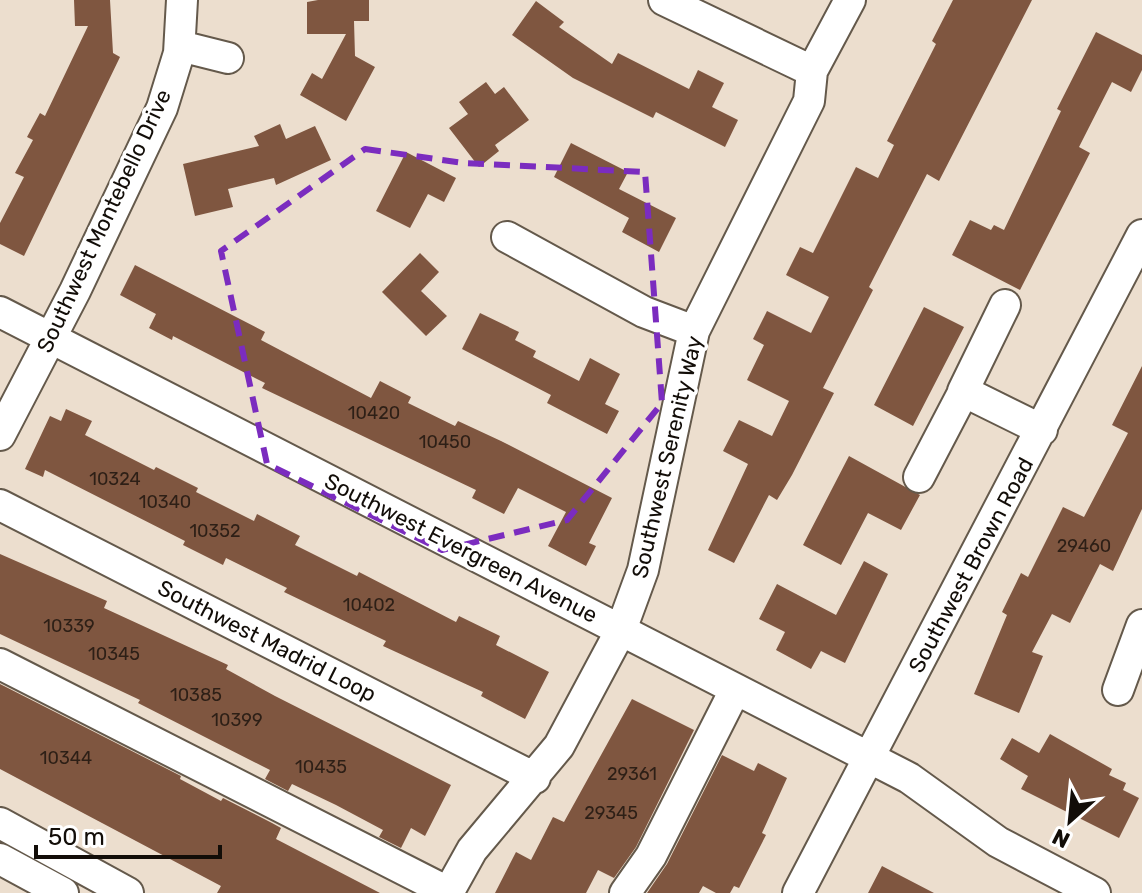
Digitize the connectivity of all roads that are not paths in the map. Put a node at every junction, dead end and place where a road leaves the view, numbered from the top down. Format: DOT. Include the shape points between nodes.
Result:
graph roads {
  1 [pos="182,0"];
  2 [pos="664,0"];
  3 [pos="850,0"];
  4 [pos="180,46"];
  5 [pos="228,58"];
  6 [pos="812,71"];
  7 [pos="1142,236"];
  8 [pos="507,237"];
  9 [pos="1005,305"];
  10 [pos="0,312"];
  11 [pos="694,331"];
  12 [pos="51,338"];
  13 [pos="964,391"];
  14 [pos="1042,430"];
  15 [pos="0,435"];
  16 [pos="919,477"];
  17 [pos="0,505"];
  18 [pos="1142,625"];
  19 [pos="621,630"];
  20 [pos="0,664"];
  21 [pos="735,690"];
  22 [pos="1118,690"];
  23 [pos="870,758"];
  24 [pos="535,778"];
  25 [pos="0,823"];
  26 [pos="0,859"];
  27 [pos="448,892"];
  28 [pos="63,893"];
  29 [pos="128,893"];
  30 [pos="625,893"];
  31 [pos="798,893"];
  32 [pos="1095,893"];
  1 -- 4 [label="street, Southwest Montebello Drive"];
  2 -- 6 [label="street"];
  3 -- 6 [label="street, Southwest Serenity Way"];
  4 -- 5 [label="street"];
  4 -- 12 [label="street, Southwest Montebello Drive" via="162,108"];
  6 -- 11 [label="street, Southwest Serenity Way" via="809,101"];
  7 -- 14 [label="street, Southwest Brown Road"];
  8 -- 11 [label="street" via="644,312"];
  9 -- 13 [label="street"];
  10 -- 12 [label="street, Southwest Evergreen Avenue"];
  11 -- 19 [label="street, Southwest Serenity Way" via="646,557"];
  12 -- 15 [label="street, Southwest Montebello Drive"];
  12 -- 19 [label="street, Southwest Evergreen Avenue"];
  13 -- 14 [label="street"];
  13 -- 16 [label="street"];
  14 -- 23 [label="street, Southwest Brown Road"];
  17 -- 24 [label="street, Southwest Madrid Loop"];
  18 -- 22 [label="street"];
  19 -- 21 [label="street, Southwest Evergreen Avenue"];
  19 -- 24 [label="street, Southwest Serenity Way" via="559,746"];
  20 -- 27 [label="street"];
  21 -- 23 [label="street, Southwest Evergreen Avenue"];
  21 -- 30 [label="street" via="651,856"];
  23 -- 31 [label="street, Southwest Brown Road"];
  23 -- 32 [label="street, Southwest Evergreen Avenue" via="917,783 998,842"];
  24 -- 27 [label="street, Southwest Serenity Way" via="472,850"];
  25 -- 29 [label="street"];
  26 -- 28 [label="street"];
}
